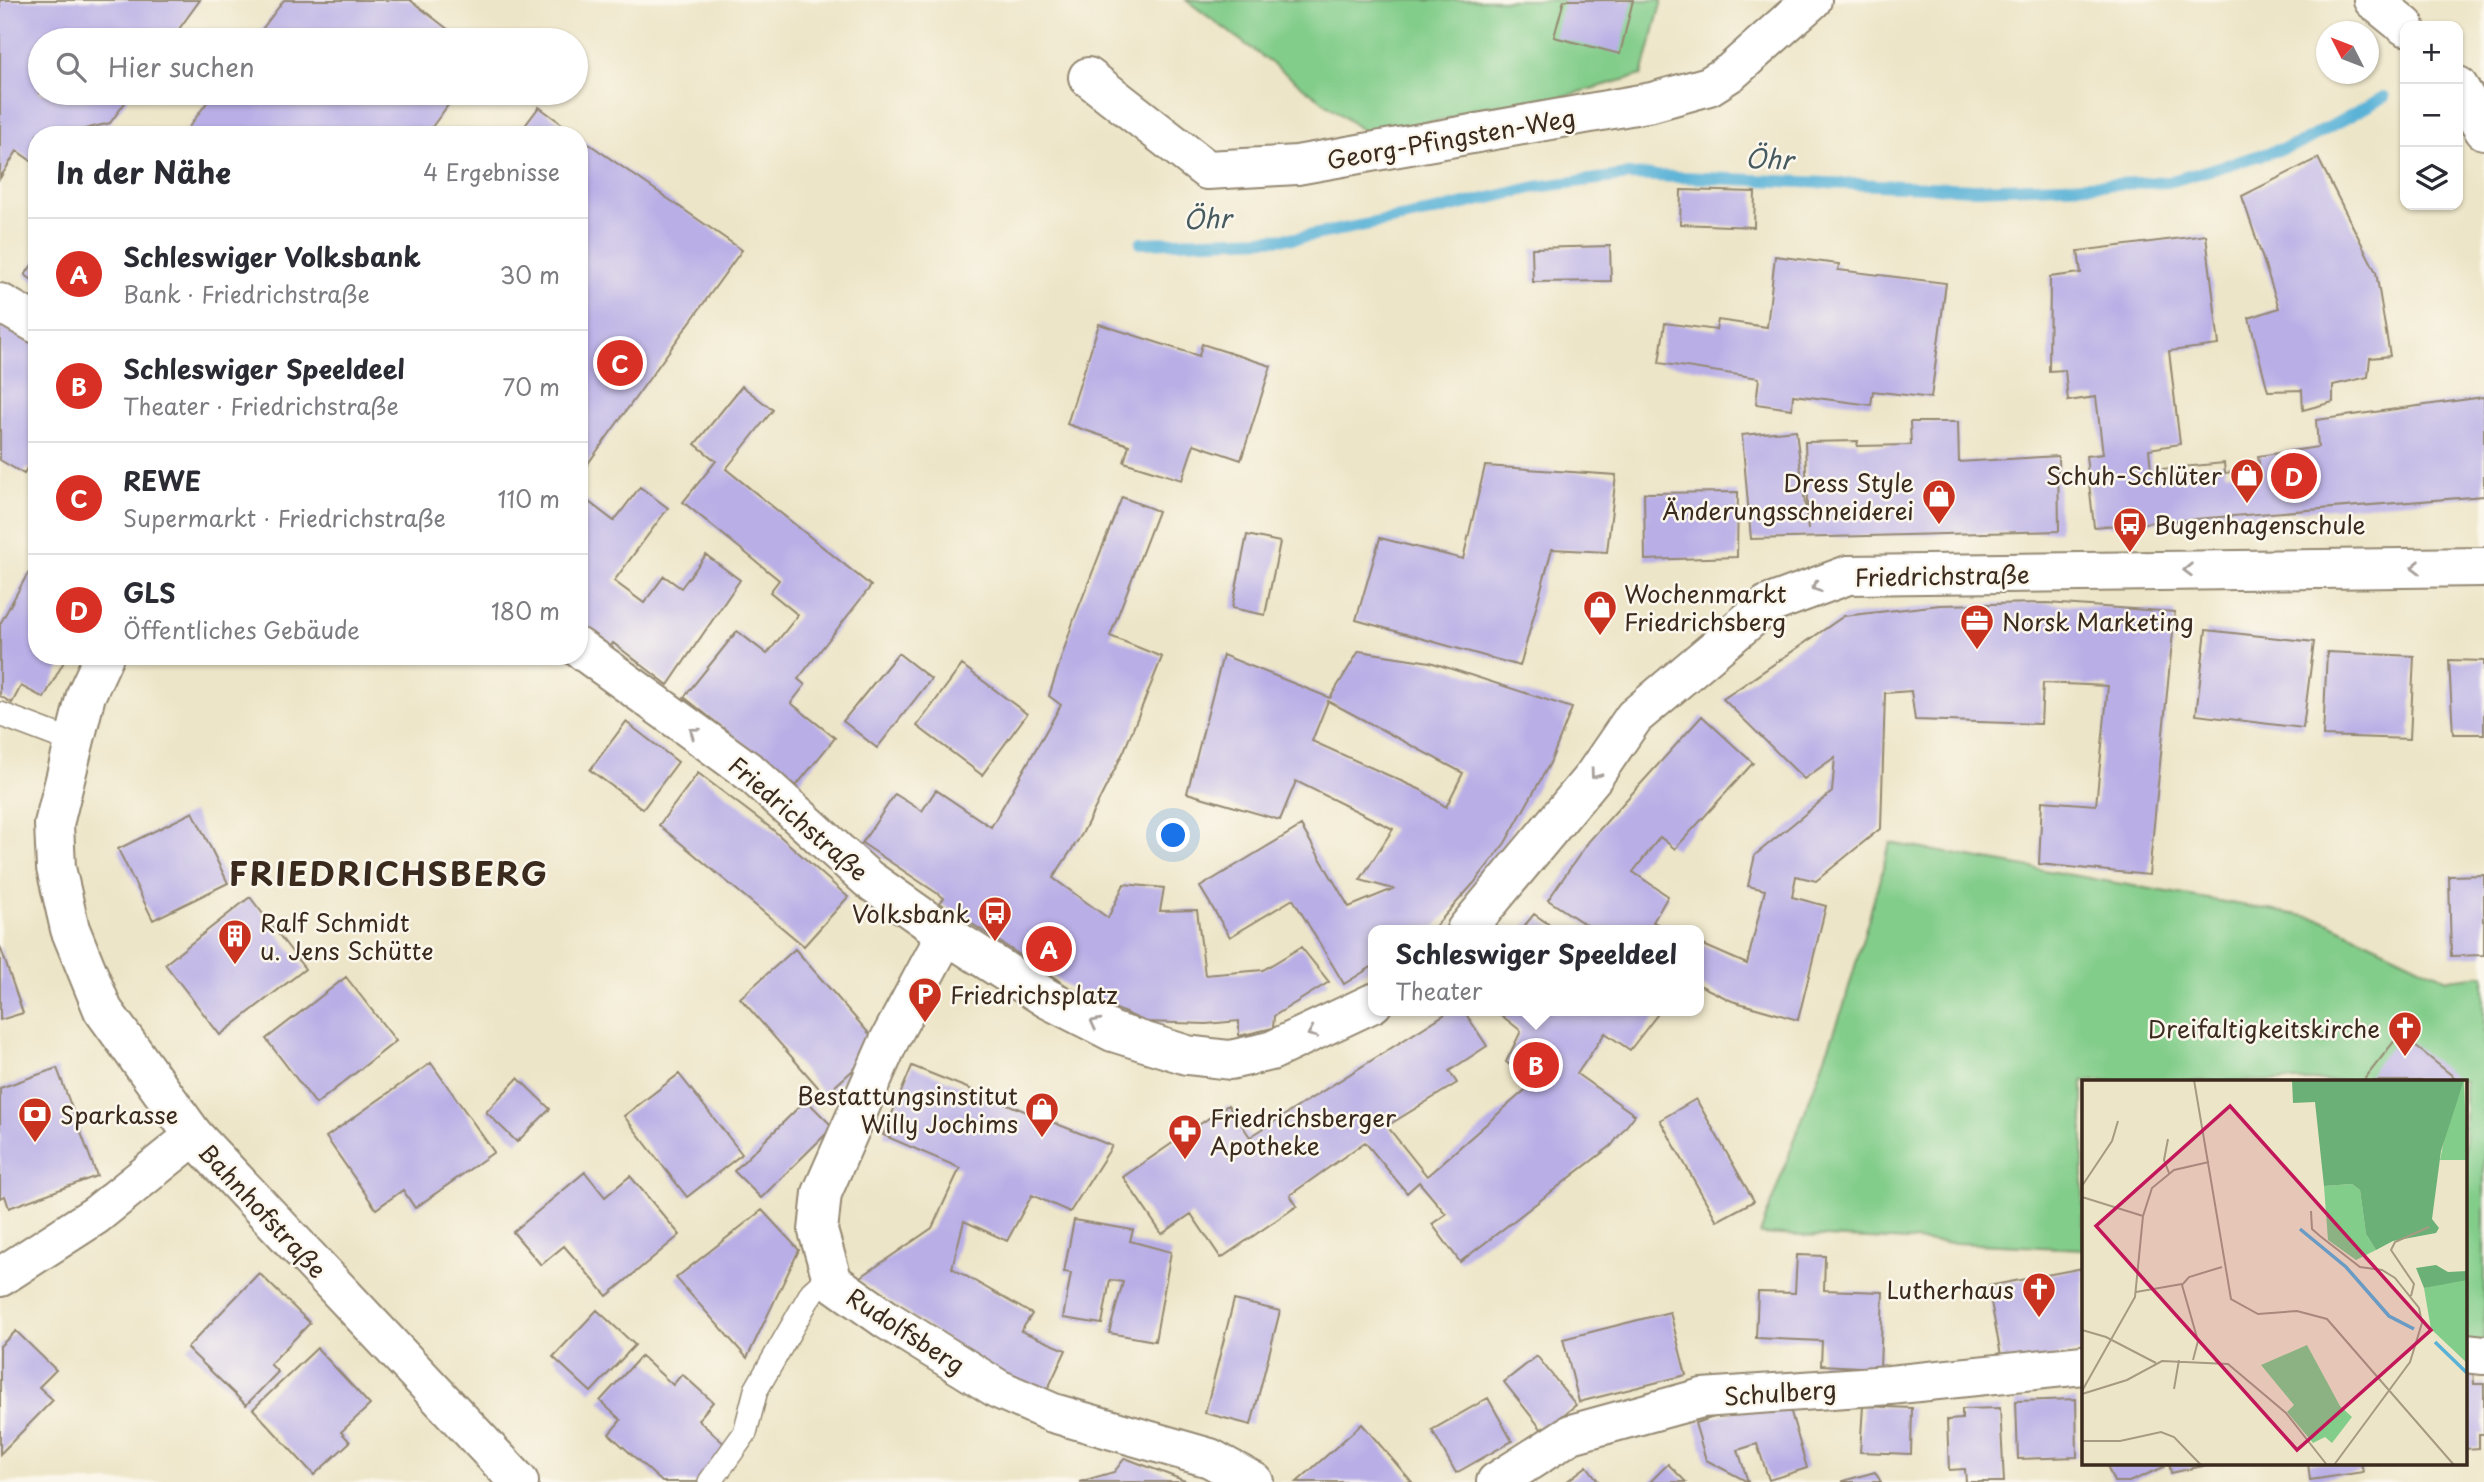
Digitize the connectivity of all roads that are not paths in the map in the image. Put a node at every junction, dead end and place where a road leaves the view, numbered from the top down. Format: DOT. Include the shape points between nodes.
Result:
graph roads {
  1 [pos="1812,0"];
  2 [pos="2374,0"];
  3 [pos="2400,22"];
  4 [pos="1088,77"];
  5 [pos="2463,94"];
  6 [pos="2484,130"];
  7 [pos="0,303"];
  8 [pos="28,319"];
  9 [pos="2484,567"];
  10 [pos="588,655"];
  11 [pos="100,665"];
  12 [pos="0,714"];
  13 [pos="74,742"];
  14 [pos="1470,925"];
  15 [pos="946,934"];
  16 [pos="1368,1005"];
  17 [pos="194,1136"];
  18 [pos="831,1275"];
  19 [pos="0,1277"];
  20 [pos="2466,1353"];
  21 [pos="2484,1355"];
  22 [pos="2082,1365"];
  23 [pos="519,1482"];
  24 [pos="710,1482"];
  25 [pos="1254,1482"];
  26 [pos="1496,1482"];
  1 -- 4 [label="street, Georg-Pfingsten-Weg" via="1709,86 1640,105 1297,165 1207,170"];
  2 -- 3 [label="street"];
  5 -- 6 [label="street"];
  7 -- 8 [label="street"];
  9 -- 14 [label="street, Friedrichstraße, one-way" via="1848,575 1767,605 1634,717 1593,778"];
  15 -- 10 [label="street, Friedrichstraße, one-way" via="869,878 751,773"];
  11 -- 13 [label="street, Bahnhofstraße" via="86,695"];
  12 -- 13 [label="lane"];
  13 -- 17 [label="street, Bahnhofstraße" via="54,824 57,868 70,929 103,1010"];
  16 -- 15 [label="street, Friedrichstraße, one-way" via="1271,1051 1230,1059 1187,1055 1113,1032 1048,999"];
  15 -- 18 [label="street, Rudolfsberg" via="889,1041 822,1194 818,1231"];
  17 -- 19 [label="street" via="96,1214"];
  17 -- 23 [label="street, Bahnhofstraße"];
  18 -- 24 [label="lane" via="812,1292 756,1390 745,1433"];
  18 -- 25 [label="street, Rudolfsberg" via="833,1282 887,1321 998,1389 1053,1413 1210,1458"];
  20 -- 21 [label="street"];
  22 -- 26 [label="street, Schulberg" via="1702,1398 1571,1434"];
}
